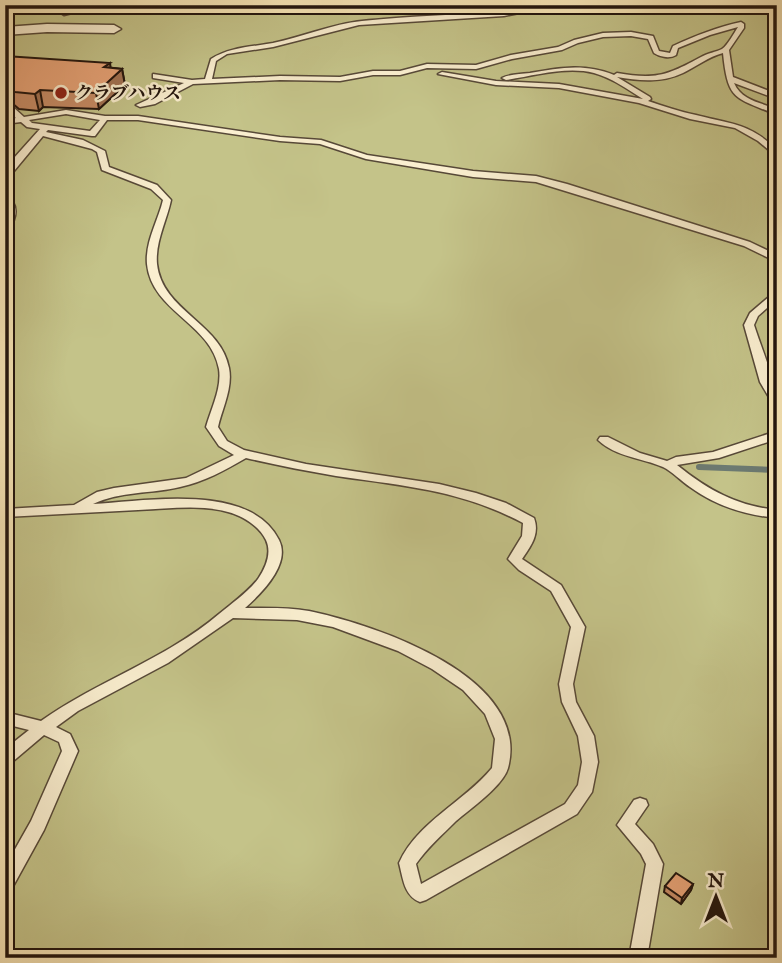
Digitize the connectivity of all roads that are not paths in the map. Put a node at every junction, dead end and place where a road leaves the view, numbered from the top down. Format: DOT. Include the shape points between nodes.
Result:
graph roads {
  1 [pos="100,5"];
  2 [pos="557,5"];
  3 [pos="64,13"];
  4 [pos="114,29"];
  5 [pos="5,31"];
  6 [pos="685,43"];
  7 [pos="696,46"];
  8 [pos="706,47"];
  9 [pos="726,50"];
  10 [pos="599,71"];
  11 [pos="400,73"];
  12 [pos="156,76"];
  13 [pos="729,78"];
  14 [pos="471,79"];
  15 [pos="208,81"];
  16 [pos="192,82"];
  17 [pos="777,97"];
  18 [pos="140,105"];
  19 [pos="655,106"];
  20 [pos="10,109"];
  21 [pos="777,113"];
  22 [pos="104,118"];
  23 [pos="22,119"];
  24 [pos="5,122"];
  25 [pos="43,130"];
  26 [pos="777,155"];
  27 [pos="5,171"];
  28 [pos="5,197"];
  29 [pos="5,229"];
  30 [pos="777,259"];
  31 [pos="777,293"];
  32 [pos="777,402"];
  33 [pos="777,435"];
  34 [pos="604,440"];
  35 [pos="246,453"];
  36 [pos="669,465"];
  37 [pos="76,509"];
  38 [pos="5,513"];
  39 [pos="777,514"];
  40 [pos="228,613"];
  41 [pos="5,718"];
  42 [pos="43,727"];
  43 [pos="5,758"];
  44 [pos="640,805"];
  45 [pos="5,884"];
  46 [pos="638,958"];
  1 -- 3 [label="lane"];
  2 -- 15 [label="lane" via="491,15 359,23 237,50 213,60"];
  4 -- 5 [label="street"];
  6 -- 7 [label="lane"];
  6 -- 9 [label="lane" via="741,23"];
  6 -- 11 [label="lane" via="667,56 656,52 651,37 603,35 475,66 427,66"];
  8 -- 9 [label="lane"];
  9 -- 10 [label="lane" via="708,54 662,78"];
  9 -- 13 [label="lane"];
  10 -- 14 [label="lane" via="559,68 510,78"];
  10 -- 19 [label="lane"];
  11 -- 14 [label="lane"];
  11 -- 15 [label="lane" via="327,80"];
  12 -- 16 [label="lane"];
  13 -- 17 [label="lane"];
  13 -- 21 [label="lane" via="739,98"];
  14 -- 19 [label="lane" via="578,89"];
  15 -- 16 [label="lane"];
  16 -- 18 [label="lane"];
  19 -- 26 [label="lane" via="737,126 761,139"];
  20 -- 23 [label="lane"];
  22 -- 23 [label="lane" via="55,112"];
  22 -- 25 [label="lane" via="92,134"];
  22 -- 30 [label="lane" via="138,118 321,142 366,157 536,179 747,244"];
  23 -- 24 [label="lane"];
  23 -- 25 [label="lane"];
  25 -- 27 [label="lane"];
  25 -- 35 [label="lane" via="96,148 105,168 154,187 166,200 153,274 176,310 211,340 220,355 224,382 212,427 229,448"];
  28 -- 29 [label="lane" via="12,207"];
  31 -- 32 [label="lane" via="749,325 766,382"];
  33 -- 36 [label="lane"];
  34 -- 36 [label="lane"];
  35 -- 37 [label="lane" via="183,483 106,493"];
  35 -- 40 [label="lane" via="294,466 482,498 529,521 530,535 515,559 559,592 578,627 566,684 569,702 586,737 590,762 586,788 570,809 420,894 407,863 499,771 504,747 488,707 463,682 420,653 367,633 305,616"];
  36 -- 39 [label="lane" via="723,503"];
  37 -- 38 [label="lane"];
  37 -- 40 [label="lane" via="215,505 259,521 272,536 277,552 274,567 261,585"];
  40 -- 42 [label="lane" via="173,652"];
  41 -- 42 [label="lane"];
  42 -- 43 [label="lane"];
  42 -- 45 [label="lane" via="65,737 69,751 38,825"];
  44 -- 46 [label="lane" via="625,825 655,864"];
}
